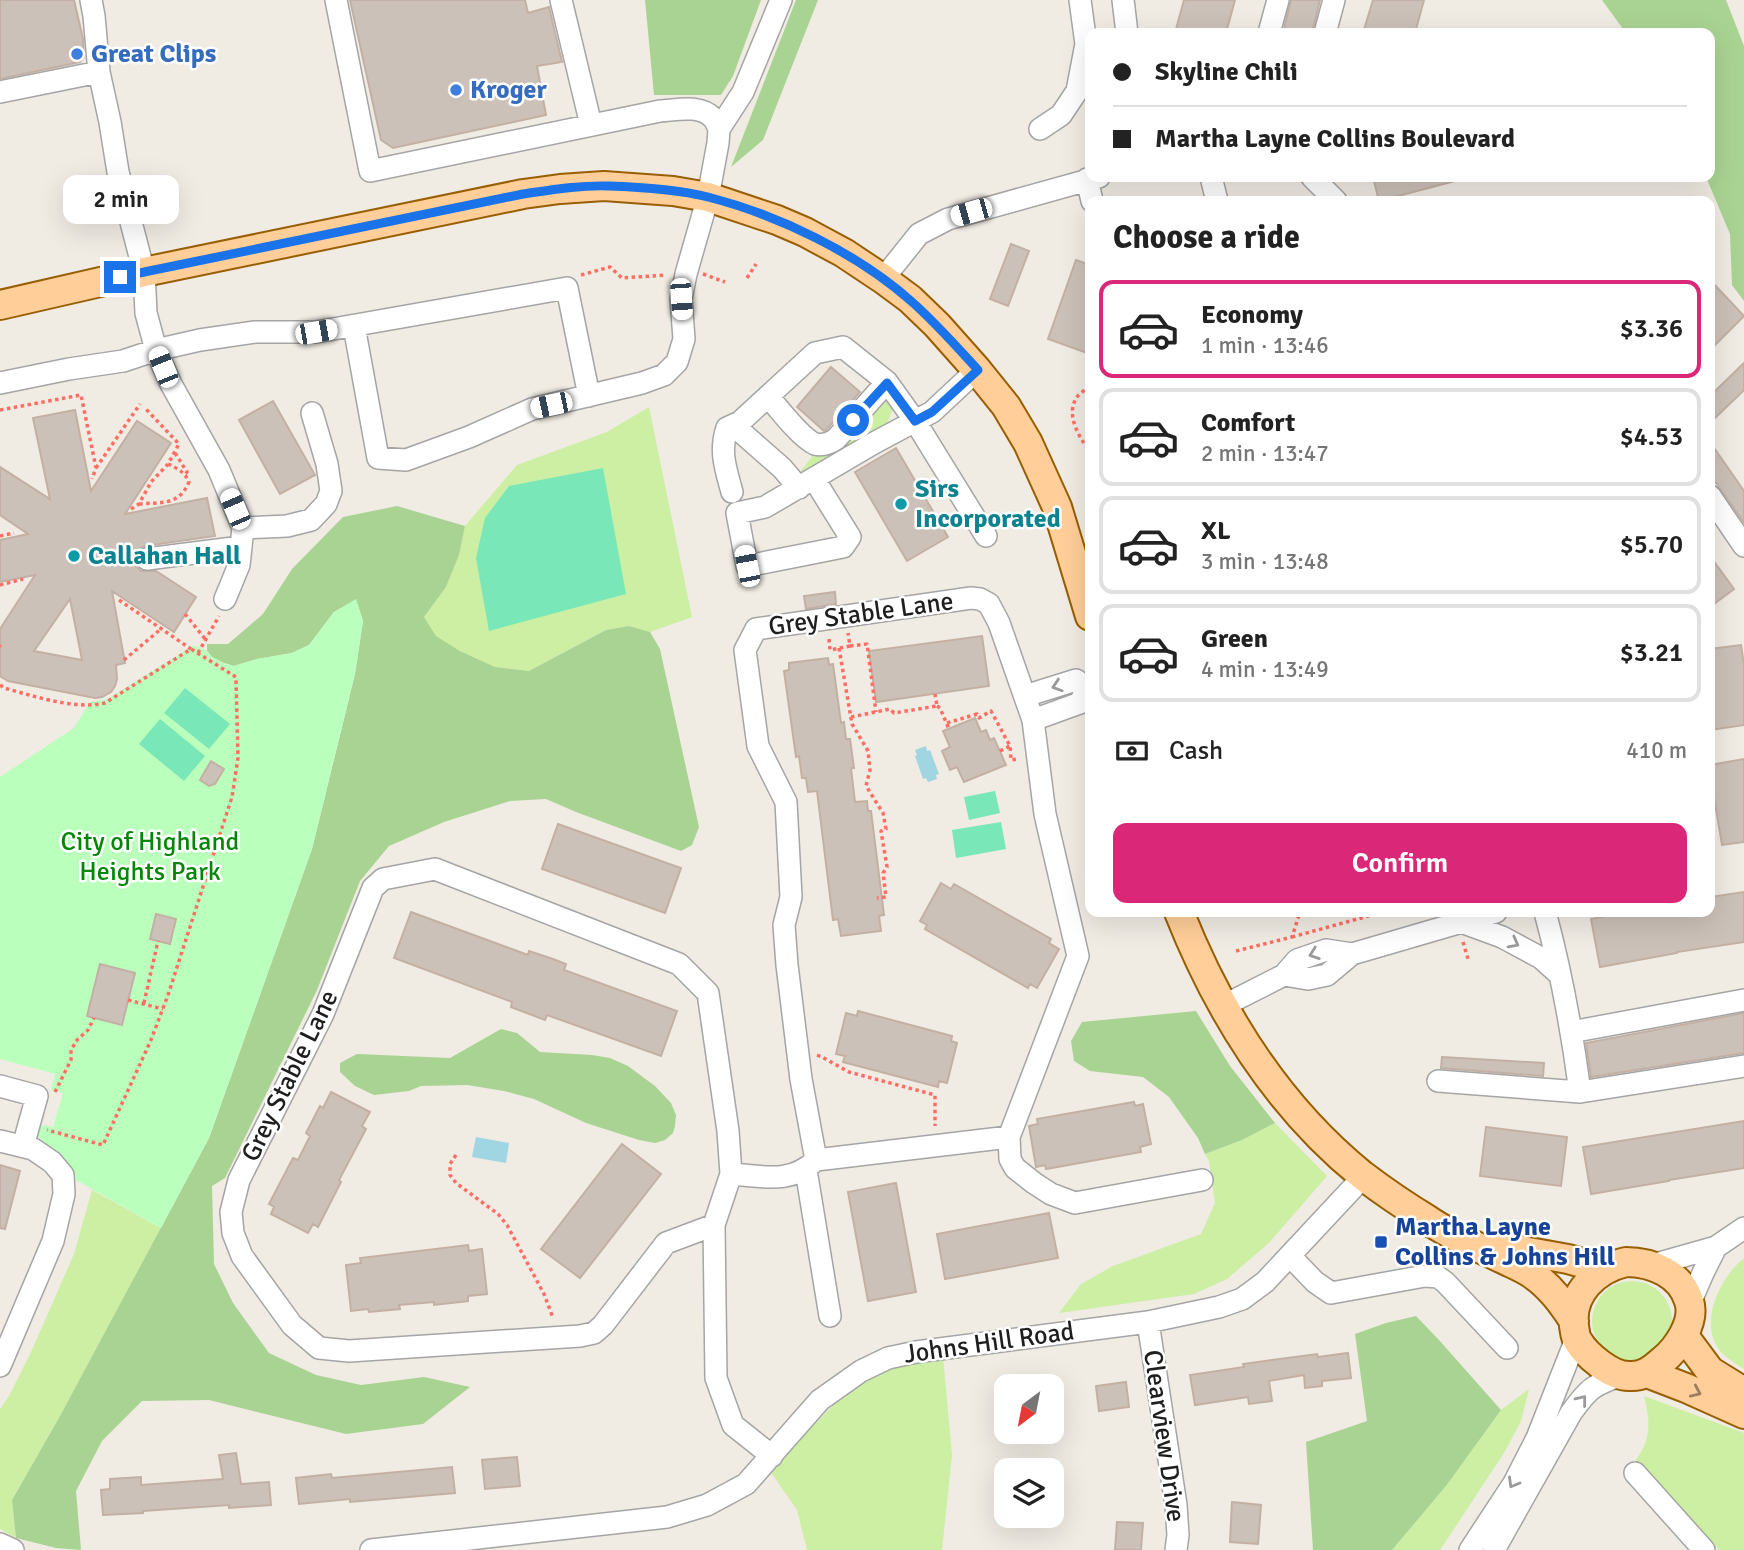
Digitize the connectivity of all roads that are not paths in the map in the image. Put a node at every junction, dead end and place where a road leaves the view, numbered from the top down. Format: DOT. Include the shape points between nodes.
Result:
graph roads {
  1 [pos="91,0"];
  2 [pos="335,0"];
  3 [pos="561,0"];
  4 [pos="780,0"];
  5 [pos="1080,0"];
  6 [pos="1123,0"];
  7 [pos="1278,0"];
  8 [pos="1334,0"];
  9 [pos="1126,28"];
  10 [pos="1270,28"];
  11 [pos="1326,28"];
  12 [pos="1085,37"];
  13 [pos="1085,49"];
  14 [pos="99,72"];
  15 [pos="0,92"];
  16 [pos="591,125"];
  17 [pos="719,129"];
  18 [pos="1040,130"];
  19 [pos="1085,180"];
  20 [pos="1317,182"];
  21 [pos="1331,196"];
  22 [pos="708,197"];
  23 [pos="144,272"];
  24 [pos="883,279"];
  25 [pos="0,305"];
  26 [pos="354,326"];
  27 [pos="156,349"];
  28 [pos="978,370"];
  29 [pos="0,383"];
  30 [pos="887,383"];
  31 [pos="589,396"];
  32 [pos="768,396"];
  33 [pos="312,413"];
  34 [pos="915,421"];
  35 [pos="740,422"];
  36 [pos="806,483"];
  37 [pos="732,492"];
  38 [pos="1715,503"];
  39 [pos="986,536"];
  40 [pos="242,537"];
  41 [pos="1744,546"];
  42 [pos="147,559"];
  43 [pos="225,599"];
  44 [pos="1085,599"];
  45 [pos="1085,685"];
  46 [pos="1085,693"];
  47 [pos="1025,696"];
  48 [pos="1033,720"];
  49 [pos="1181,917"];
  50 [pos="1422,917"];
  51 [pos="1478,917"];
  52 [pos="1546,917"];
  53 [pos="1461,922"];
  54 [pos="1427,933"];
  55 [pos="1560,975"];
  56 [pos="1744,1000"];
  57 [pos="1223,1006"];
  58 [pos="1571,1032"];
  59 [pos="1744,1066"];
  60 [pos="1438,1081"];
  61 [pos="0,1086"];
  62 [pos="1580,1092"];
  63 [pos="25,1137"];
  64 [pos="1009,1137"];
  65 [pos="0,1141"];
  66 [pos="811,1165"];
  67 [pos="731,1174"];
  68 [pos="1364,1176"];
  69 [pos="1202,1180"];
  70 [pos="713,1225"];
  71 [pos="1744,1228"];
  72 [pos="1465,1240"];
  73 [pos="1716,1247"];
  74 [pos="1290,1256"];
  75 [pos="1652,1265"];
  76 [pos="1604,1269"];
  77 [pos="1690,1303"];
  78 [pos="830,1316"];
  79 [pos="1148,1322"];
  80 [pos="7,1329"];
  81 [pos="1575,1330"];
  82 [pos="1684,1336"];
  83 [pos="1507,1348"];
  84 [pos="0,1366"];
  85 [pos="1634,1374"];
  86 [pos="1744,1392"];
  87 [pos="1744,1414"];
  88 [pos="772,1456"];
  89 [pos="1635,1473"];
  90 [pos="0,1544"];
  91 [pos="13,1550"];
  92 [pos="371,1550"];
  93 [pos="1176,1550"];
  94 [pos="1470,1550"];
  95 [pos="1494,1550"];
  96 [pos="1704,1550"];
  1 -- 14 [label="street"];
  2 -- 16 [label="street" via="370,171"];
  3 -- 16 [label="street"];
  4 -- 17 [label="street" via="743,92"];
  5 -- 12 [label="street"];
  6 -- 9 [label="street"];
  7 -- 10 [label="street"];
  8 -- 11 [label="street"];
  13 -- 18 [label="street" via="1077,91 1061,115"];
  14 -- 15 [label="street"];
  14 -- 23 [label="street"];
  16 -- 17 [label="street" via="691,109 713,118"];
  17 -- 22 [label="street"];
  19 -- 24 [label="street" via="930,227"];
  20 -- 21 [label="street"];
  22 -- 23 [label="main road" via="626,187 560,189"];
  22 -- 24 [label="main road" via="805,232"];
  22 -- 31 [label="street" via="681,299 684,339 677,362 664,376"];
  23 -- 25 [label="main road"];
  23 -- 27 [label="street" via="146,313"];
  24 -- 28 [label="main road" via="910,299"];
  26 -- 27 [label="street" via="316,332 255,332"];
  26 -- 31 [label="street" via="567,288"];
  26 -- 31 [label="street" via="378,458 407,460 531,409"];
  27 -- 29 [label="street" via="123,361"];
  27 -- 40 [label="street" via="219,470"];
  28 -- 34 [label="street" via="932,412"];
  28 -- 44 [label="main road" via="1028,443 1057,507"];
  30 -- 32 [label="street" via="843,347 815,352"];
  30 -- 32 [label="street" via="827,444 815,444 801,433"];
  30 -- 34 [label="street"];
  32 -- 35 [label="street"];
  33 -- 40 [label="street" via="327,464 331,491 326,504 311,520"];
  34 -- 36 [label="street"];
  34 -- 39 [label="street"];
  35 -- 36 [label="street" via="740,432"];
  35 -- 37 [label="street" via="727,428 723,440"];
  36 -- 36 [label="street" via="765,507 737,513 747,566 843,547 850,537"];
  38 -- 41 [label="street"];
  40 -- 42 [label="street"];
  40 -- 43 [label="street" via="239,565"];
  45 -- 47 [label="street, one-way" via="1076,680"];
  46 -- 48 [label="street" via="1080,703"];
  47 -- 48 [label="street, Grey Stable Lane"];
  47 -- 66 [label="street, Grey Stable Lane" via="999,623 989,604 980,599 756,629 745,650 758,746 786,802 791,897 784,925"];
  48 -- 64 [label="street, Grey Stable Lane" via="1045,814 1078,956"];
  49 -- 57 [label="main road"];
  50 -- 54 [label="street"];
  51 -- 53 [label="street"];
  52 -- 55 [label="street"];
  53 -- 54 [label="street"];
  53 -- 55 [label="street, one-way" via="1502,937 1541,958"];
  54 -- 57 [label="street" via="1352,954 1326,950 1297,960 1284,975"];
  55 -- 58 [label="street"];
  56 -- 58 [label="street"];
  57 -- 68 [label="main road" via="1287,1100"];
  58 -- 62 [label="street"];
  59 -- 62 [label="street"];
  60 -- 62 [label="street"];
  61 -- 63 [label="street" via="37,1096"];
  63 -- 65 [label="street"];
  63 -- 80 [label="street" via="63,1175 64,1194 53,1241"];
  64 -- 66 [label="street"];
  64 -- 69 [label="street" via="1015,1168 1051,1194 1075,1203"];
  66 -- 67 [label="street" via="781,1178"];
  66 -- 78 [label="street, Grey Stable Lane"];
  67 -- 70 [label="street, Grey Stable Lane"];
  67 -- 70 [label="street, Grey Stable Lane" via="708,993 679,964 435,869 383,879 373,888 323,1014 239,1180 231,1212 242,1256 292,1325 319,1348 349,1351 594,1333 666,1243"];
  68 -- 72 [label="main road" via="1398,1202"];
  68 -- 74 [label="street, Johns Hill Road"];
  70 -- 88 [label="street, Grey Stable Lane" via="716,1378 733,1425"];
  71 -- 73 [label="street"];
  72 -- 76 [label="main road"];
  72 -- 81 [label="main road" via="1531,1273 1553,1292"];
  73 -- 75 [label="street"];
  73 -- 77 [label="street"];
  74 -- 79 [label="street, Johns Hill Road" via="1242,1299"];
  74 -- 83 [label="street" via="1331,1293 1438,1277"];
  75 -- 76 [label="main road" via="1626,1262"];
  75 -- 77 [label="main road" via="1682,1286"];
  76 -- 81 [label="main road" via="1578,1298"];
  77 -- 82 [label="main road"];
  79 -- 88 [label="street, Johns Hill Road" via="888,1358 820,1400"];
  79 -- 93 [label="street, Clearview Drive" via="1177,1505"];
  80 -- 84 [label="street"];
  81 -- 85 [label="main road" via="1596,1361 1607,1369"];
  81 -- 94 [label="street, one-way" via="1537,1438"];
  82 -- 85 [label="main road" via="1672,1353"];
  82 -- 86 [label="main road" via="1710,1371"];
  85 -- 87 [label="main road, one-way" via="1686,1388"];
  95 -- 85 [label="street, one-way" via="1585,1394 1596,1385"];
  88 -- 92 [label="street, Johns Hill Road" via="746,1484 707,1505 667,1517"];
  89 -- 96 [label="street"];
  90 -- 91 [label="street"];
}
